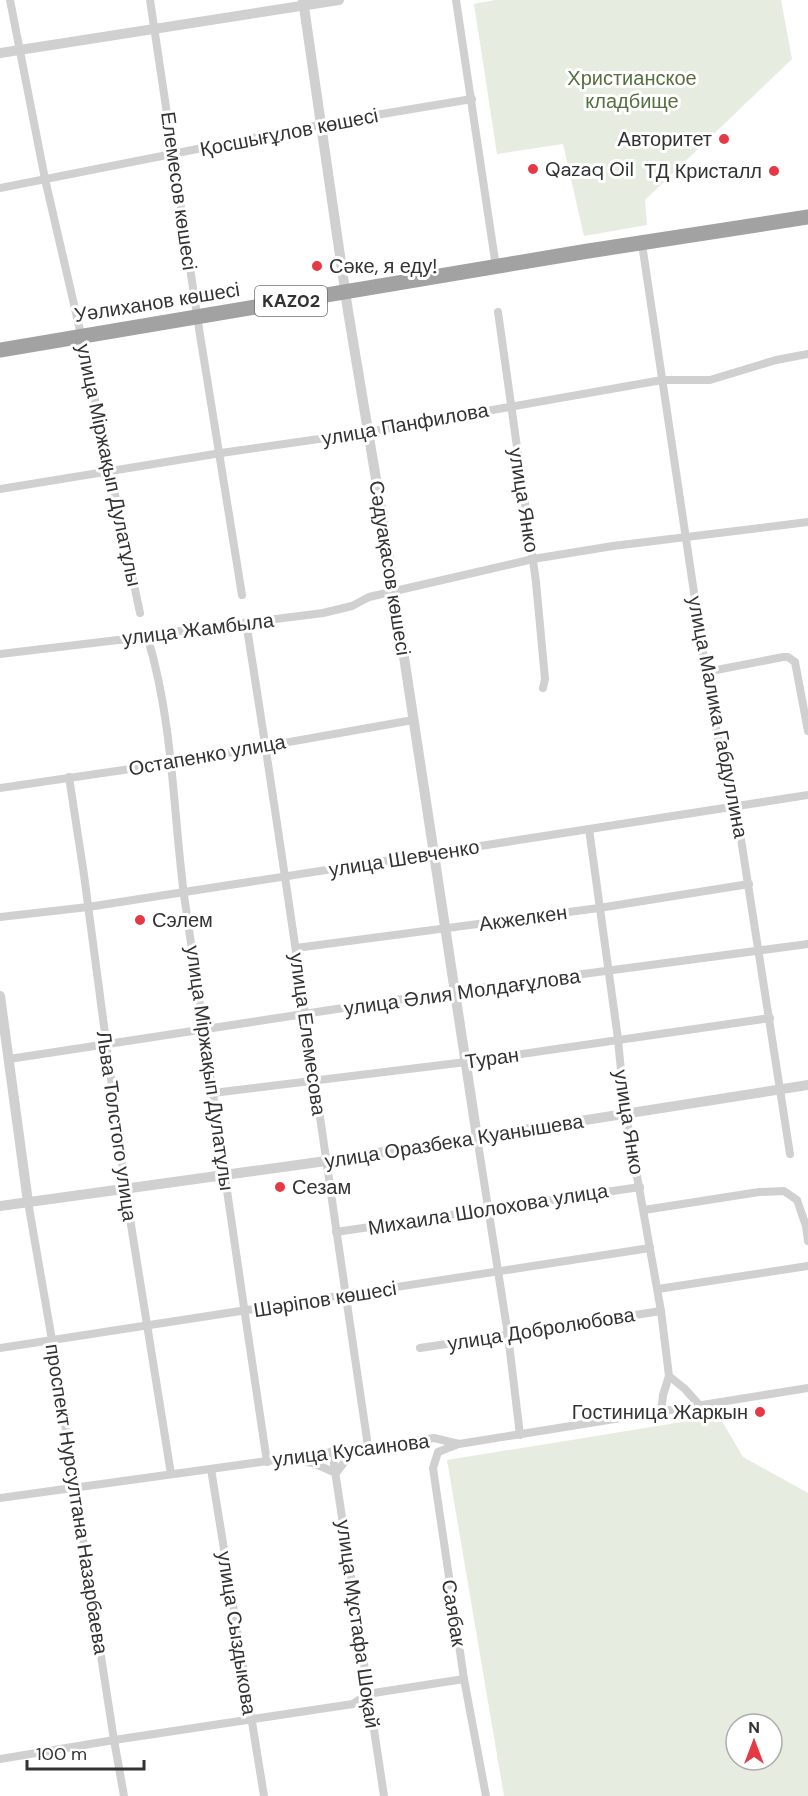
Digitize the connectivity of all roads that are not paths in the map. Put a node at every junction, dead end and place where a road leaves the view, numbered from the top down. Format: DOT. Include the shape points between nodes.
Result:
graph roads {
  1 [pos="10,0"];
  2 [pos="150,0"];
  3 [pos="339,0"];
  4 [pos="456,0"];
  5 [pos="304,3"];
  6 [pos="154,29"];
  7 [pos="19,50"];
  8 [pos="0,53"];
  9 [pos="471,99"];
  10 [pos="322,125"];
  11 [pos="174,154"];
  12 [pos="45,179"];
  13 [pos="0,188"];
  14 [pos="808,215"];
  15 [pos="642,244"];
  16 [pos="582,252"];
  17 [pos="496,267"];
  18 [pos="346,292"];
  19 [pos="498,312"];
  20 [pos="198,316"];
  21 [pos="81,336"];
  22 [pos="0,350"];
  23 [pos="808,354"];
  24 [pos="662,380"];
  25 [pos="509,406"];
  26 [pos="368,432"];
  27 [pos="220,453"];
  28 [pos="110,471"];
  29 [pos="0,489"];
  30 [pos="808,522"];
  31 [pos="686,537"];
  32 [pos="533,560"];
  33 [pos="394,591"];
  34 [pos="242,595"];
  35 [pos="140,613"];
  36 [pos="246,622"];
  37 [pos="148,639"];
  38 [pos="0,654"];
  39 [pos="706,672"];
  40 [pos="543,688"];
  41 [pos="413,720"];
  42 [pos="808,731"];
  43 [pos="266,745"];
  44 [pos="171,763"];
  45 [pos="69,777"];
  46 [pos="0,788"];
  47 [pos="808,795"];
  48 [pos="736,807"];
  49 [pos="589,829"];
  50 [pos="434,853"];
  51 [pos="286,876"];
  52 [pos="749,884"];
  53 [pos="184,892"];
  54 [pos="88,907"];
  55 [pos="599,908"];
  56 [pos="0,917"];
  57 [pos="445,929"];
  58 [pos="808,944"];
  59 [pos="296,948"];
  60 [pos="760,952"];
  61 [pos="608,972"];
  62 [pos="455,991"];
  63 [pos="0,996"];
  64 [pos="306,1014"];
  65 [pos="770,1018"];
  66 [pos="204,1031"];
  67 [pos="618,1039"];
  68 [pos="106,1045"];
  69 [pos="9,1059"];
  70 [pos="466,1062"];
  71 [pos="315,1081"];
  72 [pos="808,1085"];
  73 [pos="781,1089"];
  74 [pos="213,1093"];
  75 [pos="626,1114"];
  76 [pos="477,1137"];
  77 [pos="790,1154"];
  78 [pos="326,1161"];
  79 [pos="225,1176"];
  80 [pos="640,1187"];
  81 [pos="126,1190"];
  82 [pos="28,1202"];
  83 [pos="0,1206"];
  84 [pos="488,1209"];
  85 [pos="644,1210"];
  86 [pos="807,1226"];
  87 [pos="336,1232"];
  88 [pos="808,1241"];
  89 [pos="650,1248"];
  90 [pos="808,1266"];
  91 [pos="498,1272"];
  92 [pos="658,1289"];
  93 [pos="346,1296"];
  94 [pos="245,1311"];
  95 [pos="661,1311"];
  96 [pos="147,1324"];
  97 [pos="507,1335"];
  98 [pos="52,1340"];
  99 [pos="0,1348"];
  100 [pos="420,1348"];
  101 [pos="669,1376"];
  102 [pos="808,1389"];
  103 [pos="701,1407"];
  104 [pos="661,1413"];
  105 [pos="520,1435"];
  106 [pos="459,1444"];
  107 [pos="368,1446"];
  108 [pos="356,1447"];
  109 [pos="332,1451"];
  110 [pos="282,1459"];
  111 [pos="267,1461"];
  112 [pos="212,1469"];
  113 [pos="336,1473"];
  114 [pos="171,1474"];
  115 [pos="75,1488"];
  116 [pos="0,1498"];
  117 [pos="464,1679"];
  118 [pos="367,1694"];
  119 [pos="251,1720"];
  120 [pos="114,1740"];
  121 [pos="0,1759"];
  122 [pos="124,1796"];
  123 [pos="264,1796"];
  124 [pos="384,1796"];
  125 [pos="486,1796"];
  1 -- 7 [label="street, улица Міржақып Дулатұлы"];
  2 -- 6 [label="street, Елемесов көшесі"];
  3 -- 5 [label="street"];
  4 -- 9 [label="street"];
  5 -- 6 [label="street"];
  5 -- 10 [label="street, Сәдуақасов көшесі"];
  6 -- 7 [label="street"];
  6 -- 11 [label="street, Елемесов көшесі"];
  7 -- 8 [label="street"];
  7 -- 12 [label="street, улица Міржақып Дулатұлы"];
  9 -- 10 [label="street, Қосшығұлов көшесі"];
  9 -- 17 [label="street"];
  10 -- 11 [label="street, Қосшығұлов көшесі"];
  10 -- 18 [label="street, Сәдуақасов көшесі"];
  11 -- 12 [label="street, Қосшығұлов көшесі"];
  11 -- 20 [label="street, Елемесов көшесі"];
  12 -- 13 [label="street, Қосшығұлов көшесі"];
  12 -- 21 [label="street, улица Міржақып Дулатұлы"];
  14 -- 15 [label="highway, KАZ02"];
  14 -- 16 [label="highway, KАZ02"];
  15 -- 16 [label="highway, Уәлиханов көшесі / KАZ02"];
  15 -- 24 [label="street, улица Малика Габдуллина"];
  16 -- 17 [label="highway, Уәлиханов көшесі / KАZ02"];
  17 -- 18 [label="highway, Уәлиханов көшесі / KАZ02"];
  18 -- 20 [label="highway, Уәлиханов көшесі / KАZ02"];
  18 -- 26 [label="street, Сәдуақасов көшесі"];
  19 -- 25 [label="street, улица Янко"];
  20 -- 21 [label="highway, Уәлиханов көшесі / KАZ02"];
  20 -- 27 [label="street, Елемесов көшесі"];
  21 -- 22 [label="highway, Уәлиханов көшесі / KАZ02"];
  21 -- 28 [label="street, улица Міржақып Дулатұлы"];
  23 -- 24 [label="street, улица Панфилова" via="710,380"];
  24 -- 25 [label="street, улица Панфилова"];
  24 -- 31 [label="street, улица Малика Габдуллина"];
  25 -- 26 [label="street, улица Панфилова"];
  25 -- 32 [label="street, улица Янко"];
  26 -- 27 [label="street, улица Панфилова"];
  26 -- 33 [label="street, Сәдуақасов көшесі"];
  27 -- 28 [label="street, улица Панфилова"];
  27 -- 34 [label="street, Елемесов көшесі"];
  28 -- 29 [label="street, улица Панфилова"];
  28 -- 35 [label="street, улица Міржақып Дулатұлы"];
  30 -- 31 [label="street, улица Жамбыла"];
  31 -- 32 [label="street, улица Жамбыла"];
  31 -- 39 [label="street, улица Малика Габдуллина"];
  32 -- 33 [label="street, улица Жамбыла"];
  32 -- 40 [label="street, улица Янко"];
  33 -- 36 [label="street, улица Жамбыла" via="340,609"];
  33 -- 41 [label="street, Сәдуақасов көшесі"];
  36 -- 37 [label="street, улица Жамбыла"];
  36 -- 43 [label="street, улица Елемесова"];
  37 -- 38 [label="street, улица Жамбыла"];
  37 -- 44 [label="street, улица Міржақып Дулатұлы"];
  39 -- 42 [label="street" via="783,657 792,659"];
  39 -- 48 [label="street, улица Малика Габдуллина" via="728,788"];
  41 -- 43 [label="street, Остапенко улица"];
  41 -- 50 [label="street, Сәдуақасов көшесі"];
  43 -- 44 [label="street, Остапенко улица"];
  43 -- 51 [label="street, улица Елемесова"];
  44 -- 45 [label="street, Остапенко улица"];
  44 -- 53 [label="street, улица Міржақып Дулатұлы"];
  45 -- 46 [label="street, Остапенко улица"];
  45 -- 54 [label="street, Льва Толстого улица"];
  47 -- 48 [label="street, улица Шевченко"];
  48 -- 49 [label="street, улица Шевченко"];
  48 -- 52 [label="street, улица Малика Габдуллина"];
  49 -- 50 [label="street, улица Шевченко"];
  49 -- 55 [label="street, улица Янко"];
  50 -- 51 [label="street, улица Шевченко"];
  50 -- 57 [label="street, Сәдуақасов көшесі"];
  51 -- 53 [label="street, улица Шевченко"];
  51 -- 59 [label="street, улица Елемесова"];
  52 -- 55 [label="street, Акжелкен"];
  52 -- 60 [label="street, улица Малика Габдуллина"];
  53 -- 54 [label="street, улица Шевченко"];
  53 -- 66 [label="street, улица Міржақып Дулатұлы"];
  54 -- 56 [label="street, улица Шевченко"];
  54 -- 68 [label="street, Льва Толстого улица"];
  55 -- 57 [label="street, Акжелкен"];
  55 -- 61 [label="street, улица Янко"];
  57 -- 59 [label="street, Акжелкен"];
  57 -- 62 [label="street, Сәдуақасов көшесі"];
  58 -- 60 [label="street, улица Әлия Молдағұлова"];
  59 -- 64 [label="street, улица Елемесова"];
  60 -- 61 [label="street, улица Әлия Молдағұлова"];
  60 -- 65 [label="street, улица Малика Габдуллина"];
  61 -- 62 [label="street, улица Әлия Молдағұлова"];
  61 -- 67 [label="street, улица Янко"];
  62 -- 64 [label="street, улица Әлия Молдағұлова"];
  62 -- 70 [label="street, Сәдуақасов көшесі"];
  63 -- 69 [label="street"];
  64 -- 66 [label="street, улица Әлия Молдағұлова"];
  64 -- 71 [label="street, улица Елемесова"];
  65 -- 67 [label="street, Туран"];
  65 -- 73 [label="street, улица Малика Габдуллина"];
  66 -- 68 [label="street, улица Әлия Молдағұлова"];
  66 -- 74 [label="street, улица Міржақып Дулатұлы"];
  67 -- 70 [label="street, Туран"];
  67 -- 75 [label="street, улица Янко"];
  68 -- 69 [label="street, улица Әлия Молдағұлова"];
  68 -- 81 [label="street, Льва Толстого улица"];
  69 -- 82 [label="street"];
  70 -- 71 [label="street, Туран"];
  70 -- 76 [label="street, Сәдуақасов көшесі"];
  71 -- 74 [label="street, Туран"];
  71 -- 78 [label="street, улица Елемесова"];
  72 -- 73 [label="street, улица Оразбека Куанышева"];
  73 -- 75 [label="street, улица Оразбека Куанышева"];
  73 -- 77 [label="street, улица Малика Габдуллина"];
  74 -- 79 [label="street, улица Міржақып Дулатұлы"];
  75 -- 76 [label="street, улица Оразбека Куанышева"];
  75 -- 80 [label="street, улица Янко"];
  76 -- 78 [label="street, улица Оразбека Куанышева"];
  76 -- 84 [label="street"];
  78 -- 79 [label="street, улица Оразбека Куанышева"];
  78 -- 87 [label="street, улица Елемесова"];
  79 -- 81 [label="street, улица Оразбека Куанышева"];
  79 -- 94 [label="street, улица Міржақып Дулатұлы"];
  80 -- 84 [label="street, Михаила Шолохова улица"];
  80 -- 85 [label="street, улица Янко"];
  81 -- 82 [label="street, улица Оразбека Куанышева"];
  81 -- 96 [label="street, Льва Толстого улица"];
  82 -- 83 [label="street, улица Оразбека Куанышева"];
  82 -- 98 [label="street, проспект Нурсултана Назарбаева"];
  84 -- 87 [label="street, Михаила Шолохова улица"];
  84 -- 91 [label="street"];
  85 -- 86 [label="street" via="784,1191 797,1200"];
  85 -- 89 [label="street, улица Янко"];
  86 -- 88 [label="street"];
  87 -- 93 [label="street, улица Елемесова"];
  89 -- 91 [label="street, Шәріпов көшесі"];
  89 -- 92 [label="street, улица Янко"];
  90 -- 92 [label="street"];
  91 -- 93 [label="street, Шәріпов көшесі"];
  91 -- 97 [label="street"];
  92 -- 95 [label="street, улица Янко"];
  93 -- 94 [label="street, Шәріпов көшесі"];
  93 -- 107 [label="street, улица Елемесова"];
  94 -- 96 [label="street, Шәріпов көшесі"];
  94 -- 111 [label="street, улица Міржақып Дулатұлы"];
  95 -- 97 [label="street, улица Добролюбова"];
  95 -- 101 [label="street, улица Янко"];
  96 -- 98 [label="street, Шәріпов көшесі"];
  96 -- 114 [label="street, Льва Толстого улица"];
  97 -- 100 [label="street, улица Добролюбова"];
  97 -- 105 [label="street"];
  98 -- 99 [label="street, Шәріпов көшесі"];
  98 -- 115 [label="street, проспект Нурсултана Назарбаева"];
  101 -- 103 [label="street"];
  101 -- 104 [label="street, улица Янко"];
  102 -- 103 [label="street, улица Кусаинова"];
  103 -- 104 [label="street, улица Кусаинова"];
  104 -- 105 [label="street, улица Кусаинова"];
  105 -- 106 [label="street, улица Кусаинова"];
  106 -- 107 [label="street, улица Кусаинова" via="434,1438"];
  106 -- 117 [label="street, Саябак" via="438,1452 433,1468"];
  107 -- 108 [label="street, улица Кусаинова"];
  108 -- 109 [label="street, улица Кусаинова"];
  108 -- 113 [label="street"];
  109 -- 110 [label="street, улица Кусаинова"];
  109 -- 113 [label="street, улица Мұстафа Шоқай"];
  110 -- 111 [label="street, улица Кусаинова"];
  110 -- 113 [label="street" via="314,1463"];
  111 -- 112 [label="street, улица Кусаинова"];
  112 -- 114 [label="street, улица Кусаинова"];
  112 -- 119 [label="street, улица Сыздыкова"];
  113 -- 118 [label="street, улица Мұстафа Шоқай"];
  114 -- 115 [label="street, улица Кусаинова"];
  115 -- 116 [label="street, улица Кусаинова"];
  115 -- 120 [label="street, проспект Нурсултана Назарбаева"];
  117 -- 118 [label="street"];
  117 -- 125 [label="street, Саябак"];
  118 -- 119 [label="street" via="352,1704"];
  118 -- 124 [label="street, улица Мұстафа Шоқай"];
  119 -- 120 [label="street"];
  119 -- 123 [label="street, улица Сыздыкова"];
  120 -- 121 [label="street"];
  120 -- 122 [label="street, проспект Нурсултана Назарбаева"];
}
